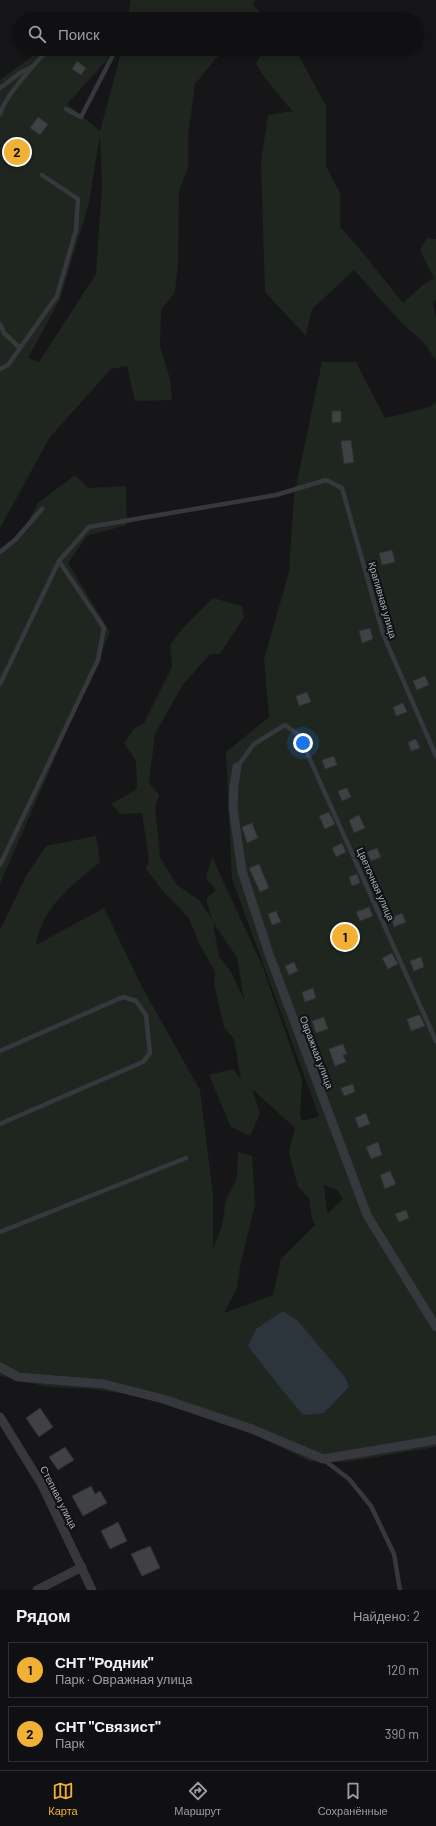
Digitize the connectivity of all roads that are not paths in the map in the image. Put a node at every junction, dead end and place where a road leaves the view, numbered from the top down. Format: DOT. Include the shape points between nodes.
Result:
graph roads {
  1 [pos="44,56"];
  2 [pos="112,56"];
  3 [pos="34,66"];
  4 [pos="0,88"];
  5 [pos="66,109"];
  6 [pos="0,114"];
  7 [pos="42,175"];
  8 [pos="0,324"];
  9 [pos="20,348"];
  10 [pos="0,369"];
  11 [pos="42,509"];
  12 [pos="0,552"];
  13 [pos="59,561"];
  14 [pos="0,684"];
  15 [pos="436,756"];
  16 [pos="237,767"];
  17 [pos="0,865"];
  18 [pos="436,1041"];
  19 [pos="0,1051"];
  20 [pos="0,1124"];
  21 [pos="186,1158"];
  22 [pos="0,1232"];
  23 [pos="436,1327"];
  24 [pos="0,1368"];
  25 [pos="0,1417"];
  26 [pos="436,1440"];
  27 [pos="323,1459"];
  28 [pos="82,1566"];
  29 [pos="37,1590"];
  30 [pos="92,1590"];
  31 [pos="400,1590"];
  1 -- 3 [label="lane"];
  2 -- 5 [label="lane" via="81,117"];
  3 -- 4 [label="lane"];
  3 -- 6 [label="lane" via="2,107"];
  7 -- 9 [label="lane" via="78,199 76,230 56,296"];
  8 -- 9 [label="lane" via="4,333"];
  9 -- 10 [label="lane" via="8,365"];
  11 -- 12 [label="lane"];
  13 -- 14 [label="lane"];
  13 -- 15 [label="lane, Крапивная улица" via="89,527 276,495 326,480 342,488 383,634"];
  13 -- 17 [label="lane" via="104,628 98,660"];
  16 -- 18 [label="lane, Цветочная улица" via="254,744 285,725 299,735"];
  16 -- 23 [label="street, Овражная улица" via="233,808 242,871 269,954 367,1215"];
  19 -- 20 [label="lane" via="123,997 136,1001 146,1015 150,1053 143,1062"];
  21 -- 22 [label="lane"];
  24 -- 27 [label="street" via="18,1377 104,1384 163,1399 252,1429"];
  25 -- 28 [label="street, Степная улица" via="42,1485"];
  26 -- 27 [label="street"];
  27 -- 31 [label="lane" via="350,1479 371,1506 394,1554"];
  28 -- 29 [label="street"];
  28 -- 30 [label="street, Степная улица"];
}
